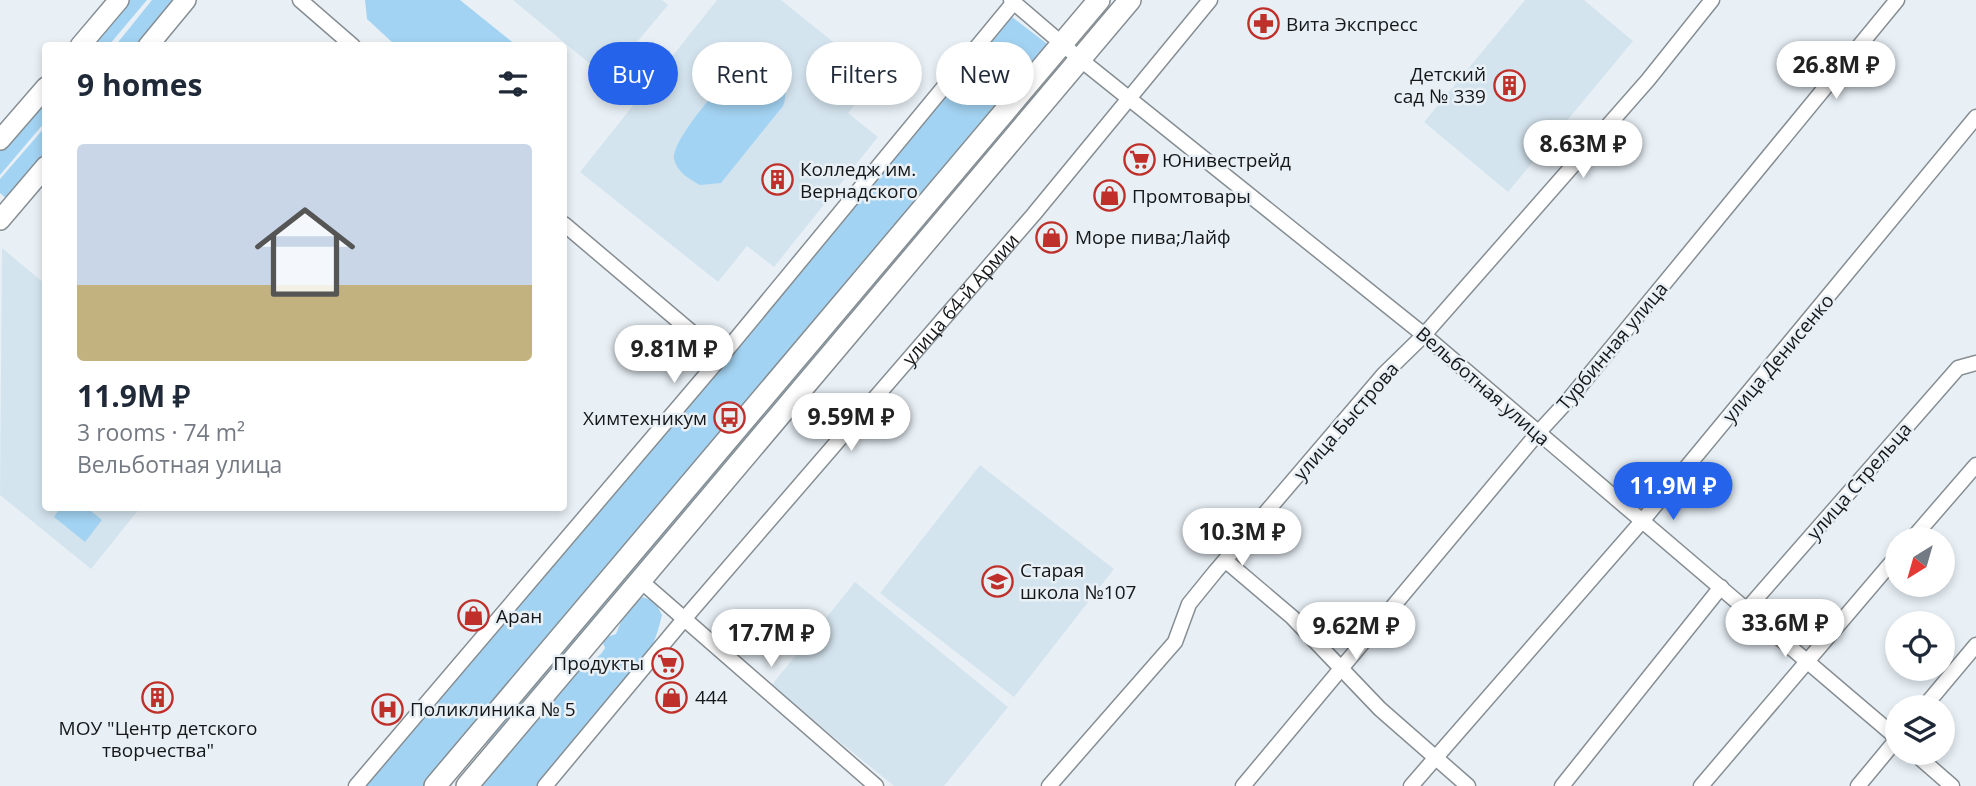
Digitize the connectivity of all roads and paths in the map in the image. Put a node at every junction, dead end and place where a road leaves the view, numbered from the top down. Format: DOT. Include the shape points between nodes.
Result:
graph roads {
  1 [pos="119,0"];
  2 [pos="186,0"];
  3 [pos="300,0"];
  4 [pos="1098,0"];
  5 [pos="1130,0"];
  6 [pos="1210,0"];
  7 [pos="1712,0"];
  8 [pos="1897,0"];
  9 [pos="1013,1"];
  10 [pos="83,42"];
  11 [pos="151,42"];
  12 [pos="348,42"];
  13 [pos="1061,44"];
  14 [pos="1081,60"];
  15 [pos="42,91"];
  16 [pos="1128,96"];
  17 [pos="1976,117"];
  18 [pos="0,140"];
  19 [pos="42,170"];
  20 [pos="2,213"];
  21 [pos="567,227"];
  22 [pos="1424,335"];
  23 [pos="721,357"];
  24 [pos="1976,363"];
  25 [pos="1537,434"];
  26 [pos="1976,465"];
  27 [pos="1643,520"];
  28 [pos="1922,527"];
  29 [pos="1226,561"];
  30 [pos="1885,570"];
  31 [pos="642,582"];
  32 [pos="1721,587"];
  33 [pos="1748,608"];
  34 [pos="685,618"];
  35 [pos="1976,645"];
  36 [pos="1808,660"];
  37 [pos="1340,671"];
  38 [pos="1934,695"];
  39 [pos="1885,728"];
  40 [pos="1885,753"];
  41 [pos="1436,757"];
  42 [pos="459,758"];
  43 [pos="1928,765"];
  44 [pos="472,780"];
  45 [pos="356,786"];
  46 [pos="435,786"];
  47 [pos="545,786"];
  48 [pos="876,786"];
  49 [pos="1049,786"];
  50 [pos="1243,786"];
  51 [pos="1412,786"];
  52 [pos="1468,786"];
  53 [pos="1562,786"];
  54 [pos="1701,786"];
  55 [pos="1858,786"];
  56 [pos="1952,786"];
  1 -- 10 [label="main road"];
  2 -- 11 [label="main road"];
  3 -- 12 [label="street"];
  4 -- 13 [label="highway"];
  5 -- 14 [label="highway"];
  6 -- 16 [label="street, улица 64-й Армии"];
  7 -- 22 [label="street, улица Быстрова" via="1648,80"];
  8 -- 25 [label="street, Турбинная улица"];
  9 -- 13 [label="street, Вельботная улица"];
  9 -- 23 [label="street"];
  13 -- 14 [label="street, Вельботная улица"];
  13 -- 42 [label="highway"];
  14 -- 16 [label="street, Вельботная улица"];
  14 -- 31 [label="highway"];
  15 -- 18 [label="main road"];
  16 -- 22 [label="street, Вельботная улица"];
  16 -- 34 [label="street, улица 64-й Армии" via="1034,214"];
  17 -- 27 [label="street, улица Денисенко"];
  19 -- 20 [label="main road"];
  21 -- 23 [label="street"];
  22 -- 25 [label="street, Вельботная улица"];
  22 -- 29 [label="street, улица Быстрова" via="1384,374"];
  23 -- 45 [label="street"];
  24 -- 33 [label="street, улица Стрельца" via="1958,368"];
  25 -- 27 [label="street, Вельботная улица"];
  25 -- 37 [label="street, Турбинная улица"];
  26 -- 28 [label="street"];
  27 -- 32 [label="street, Вельботная улица"];
  27 -- 41 [label="street, улица Денисенко"];
  29 -- 37 [label="street" via="1292,617"];
  29 -- 49 [label="street, улица Быстрова" via="1189,604 1175,642"];
  30 -- 36 [label="street"];
  31 -- 34 [label="street"];
  31 -- 44 [label="highway"];
  32 -- 33 [label="street, Вельботная улица"];
  32 -- 53 [label="street"];
  33 -- 36 [label="street, Вельботная улица"];
  34 -- 47 [label="street, улица 64-й Армии"];
  34 -- 48 [label="street"];
  35 -- 38 [label="street"];
  36 -- 39 [label="street, Вельботная улица"];
  36 -- 54 [label="street"];
  37 -- 41 [label="street"];
  37 -- 50 [label="street, Турбинная улица"];
  40 -- 55 [label="street"];
  41 -- 51 [label="street, улица Денисенко"];
  41 -- 52 [label="street"];
  42 -- 44 [label="highway"];
  42 -- 46 [label="highway"];
  43 -- 56 [label="street"];
}
